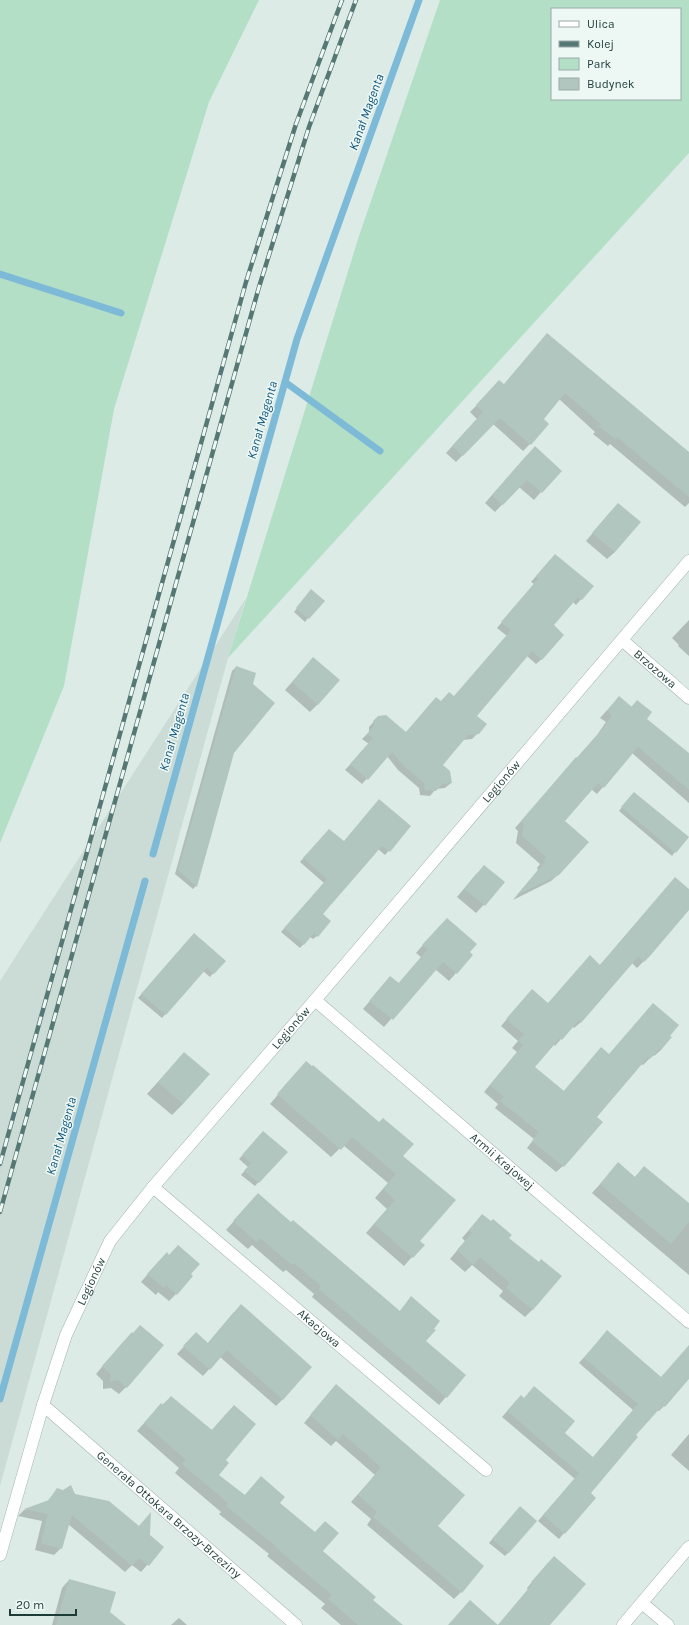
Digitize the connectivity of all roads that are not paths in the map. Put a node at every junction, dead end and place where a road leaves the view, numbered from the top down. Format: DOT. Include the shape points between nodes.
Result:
graph roads {
  1 [pos="689,561"];
  2 [pos="622,640"];
  3 [pos="689,698"];
  4 [pos="315,1000"];
  5 [pos="153,1187"];
  6 [pos="689,1322"];
  7 [pos="43,1405"];
  8 [pos="486,1470"];
  9 [pos="689,1547"];
  10 [pos="0,1555"];
  11 [pos="642,1603"];
  12 [pos="282,1621"];
  13 [pos="296,1625"];
  14 [pos="623,1625"];
  15 [pos="668,1625"];
  1 -- 2 [label="street, Legionów"];
  2 -- 3 [label="street, Brzozowa"];
  2 -- 4 [label="street, Legionów"];
  4 -- 5 [label="street, Legionów"];
  4 -- 6 [label="street, Armii Krajowej"];
  5 -- 7 [label="street, Legionów" via="110,1241 66,1335"];
  5 -- 8 [label="street, Akacjowa"];
  7 -- 10 [label="street, Legionów"];
  7 -- 12 [label="street, Generała Ottokara Brzozy-Brzeziny"];
  9 -- 11 [label="street"];
  11 -- 14 [label="street"];
  11 -- 15 [label="street"];
  12 -- 13 [label="street, Generała Ottokara Brzozy-Brzeziny"];
}
